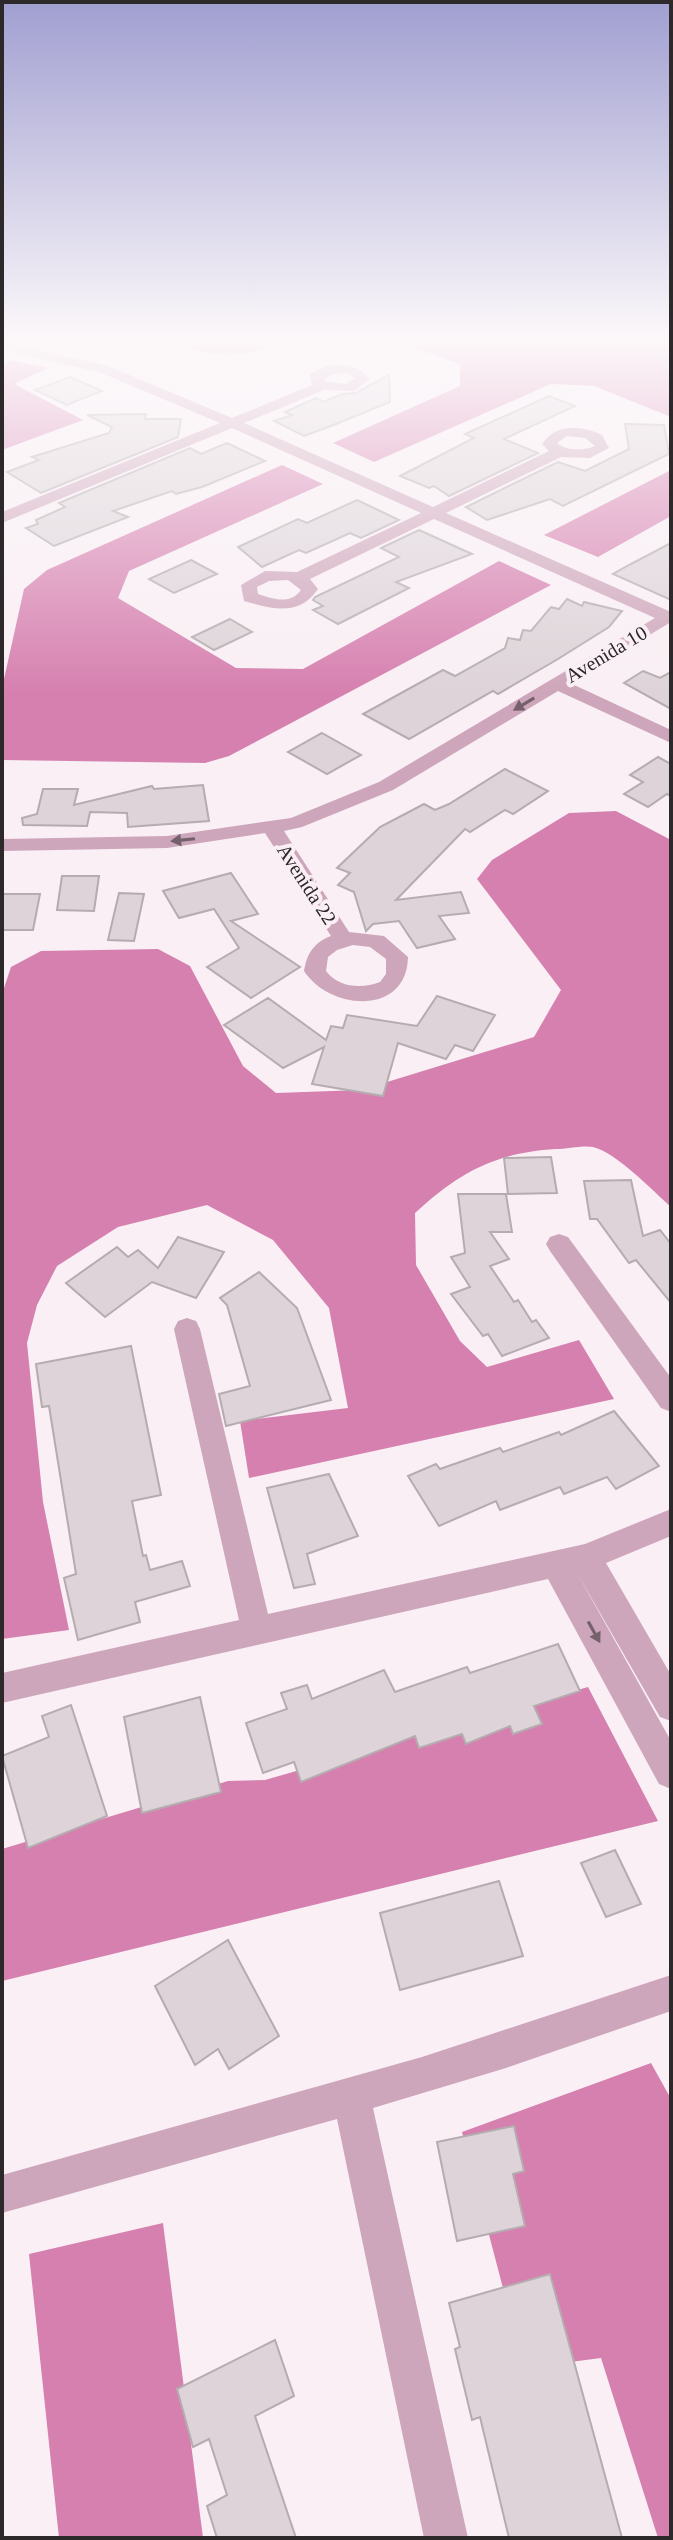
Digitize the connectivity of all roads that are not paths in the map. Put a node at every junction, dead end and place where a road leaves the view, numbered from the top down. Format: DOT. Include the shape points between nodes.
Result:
graph roads {
  1 [pos="152,457"];
  2 [pos="319,457"];
  3 [pos="550,457"];
  4 [pos="440,510"];
  5 [pos="2,518"];
  6 [pos="299,578"];
  7 [pos="670,618"];
  8 [pos="558,684"];
  9 [pos="578,692"];
  10 [pos="671,737"];
  11 [pos="276,835"];
  12 [pos="2,845"];
  13 [pos="2,862"];
  14 [pos="343,939"];
  15 [pos="559,1244"];
  16 [pos="187,1329"];
  17 [pos="671,1400"];
  18 [pos="671,1522"];
  19 [pos="587,1557"];
  20 [pos="556,1564"];
  21 [pos="257,1631"];
  22 [pos="2,1688"];
  23 [pos="671,1706"];
  24 [pos="671,1773"];
  25 [pos="671,1993"];
  26 [pos="351,2095"];
  27 [pos="2,2194"];
  28 [pos="446,2538"];
  1 -- 5 [label="street"];
  2 -- 4 [label="street, Avenida 10"];
  3 -- 4 [label="street"];
  4 -- 6 [label="street"];
  4 -- 7 [label="street, Avenida 10"];
  7 -- 8 [label="street, Avenida 10"];
  7 -- 9 [label="street, Avenida 10"];
  8 -- 9 [label="street"];
  8 -- 11 [label="street, Avenida 10, one-way" via="386,786"];
  9 -- 10 [label="street"];
  9 -- 11 [label="street, Avenida 10" via="379,810"];
  11 -- 12 [label="street, Avenida 10, one-way"];
  11 -- 13 [label="street, Avenida 10" via="176,857"];
  11 -- 14 [label="street, Avenida 22"];
  15 -- 17 [label="street"];
  16 -- 21 [label="street"];
  18 -- 19 [label="street"];
  19 -- 20 [label="street"];
  19 -- 23 [label="street"];
  20 -- 21 [label="street"];
  20 -- 24 [label="street, one-way"];
  21 -- 22 [label="street"];
  25 -- 26 [label="street" via="606,2018"];
  26 -- 27 [label="street"];
  26 -- 28 [label="street"];
}
